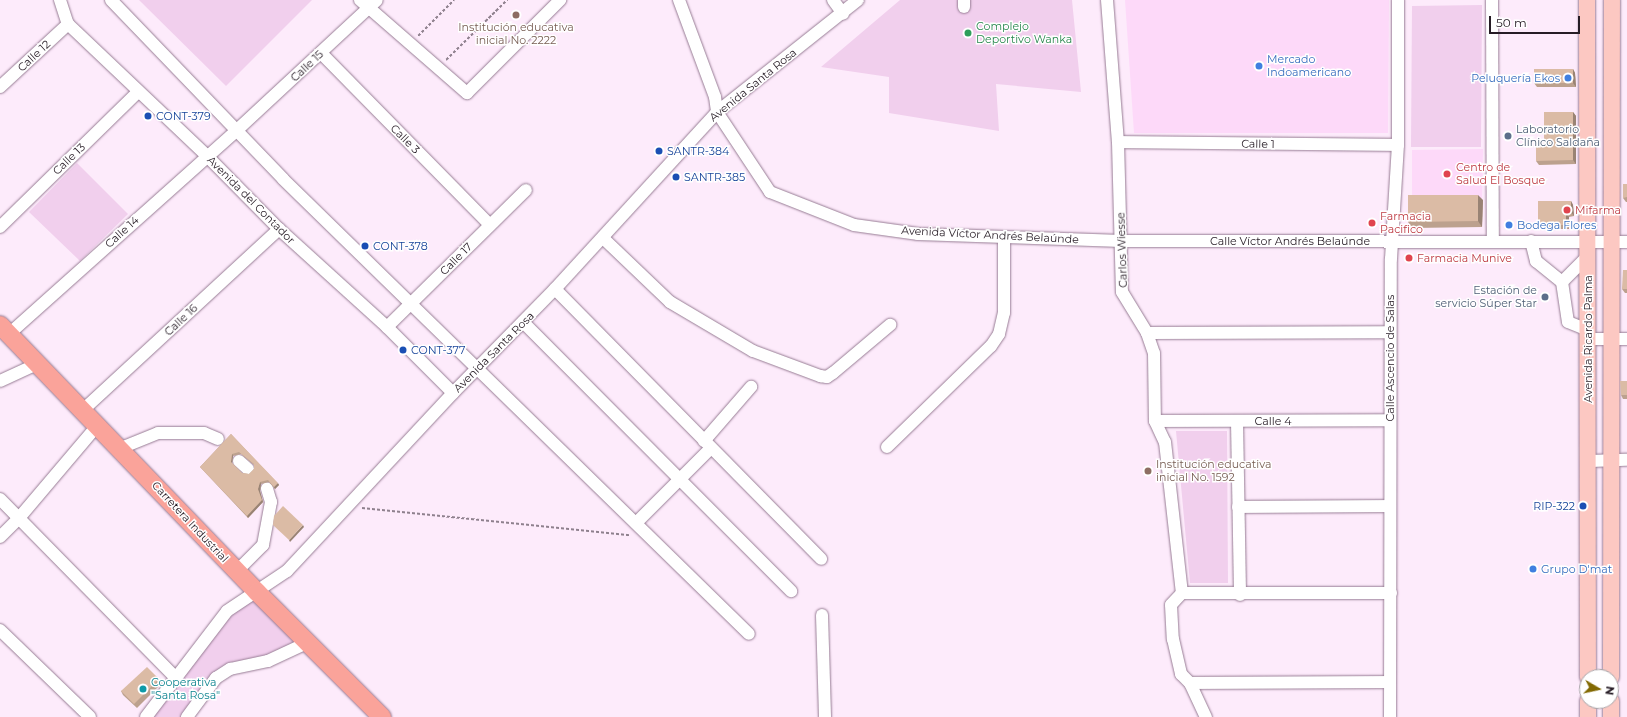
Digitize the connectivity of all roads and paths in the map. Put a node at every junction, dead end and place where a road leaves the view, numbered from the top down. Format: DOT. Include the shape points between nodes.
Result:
graph roads {
  1 [pos="60,0"];
  2 [pos="111,0"];
  3 [pos="454,0"];
  4 [pos="506,0"];
  5 [pos="560,0"];
  6 [pos="679,0"];
  7 [pos="832,0"];
  8 [pos="858,0"];
  9 [pos="1106,0"];
  10 [pos="1398,0"];
  11 [pos="1492,0"];
  12 [pos="1588,0"];
  13 [pos="1612,0"];
  14 [pos="369,3"];
  15 [pos="843,14"];
  16 [pos="68,24"];
  17 [pos="411,43"];
  18 [pos="321,54"];
  19 [pos="438,68"];
  20 [pos="0,88"];
  21 [pos="138,92"];
  22 [pos="717,112"];
  23 [pos="236,131"];
  24 [pos="1118,142"];
  25 [pos="1398,145"];
  26 [pos="207,156"];
  27 [pos="526,190"];
  28 [pos="490,225"];
  29 [pos="0,227"];
  30 [pos="279,230"];
  31 [pos="1004,237"];
  32 [pos="603,238"];
  33 [pos="1493,240"];
  34 [pos="1122,241"];
  35 [pos="1391,241"];
  36 [pos="1531,241"];
  37 [pos="1610,242"];
  38 [pos="1627,242"];
  39 [pos="1588,249"];
  40 [pos="1562,282"];
  41 [pos="555,289"];
  42 [pos="412,303"];
  43 [pos="523,322"];
  44 [pos="890,325"];
  45 [pos="387,327"];
  46 [pos="4,330"];
  47 [pos="1390,332"];
  48 [pos="1147,333"];
  49 [pos="1588,335"];
  50 [pos="1610,339"];
  51 [pos="1627,339"];
  52 [pos="37,364"];
  53 [pos="478,368"];
  54 [pos="0,380"];
  55 [pos="751,387"];
  56 [pos="453,393"];
  57 [pos="83,410"];
  58 [pos="1390,420"];
  59 [pos="1155,421"];
  60 [pos="1237,421"];
  61 [pos="98,425"];
  62 [pos="218,439"];
  63 [pos="707,444"];
  64 [pos="887,447"];
  65 [pos="121,448"];
  66 [pos="1611,460"];
  67 [pos="1627,460"];
  68 [pos="1589,461"];
  69 [pos="679,479"];
  70 [pos="267,489"];
  71 [pos="0,499"];
  72 [pos="1390,506"];
  73 [pos="349,507"];
  74 [pos="1238,507"];
  75 [pos="19,518"];
  76 [pos="636,523"];
  77 [pos="0,537"];
  78 [pos="651,538"];
  79 [pos="821,559"];
  80 [pos="236,571"];
  81 [pos="791,591"];
  82 [pos="257,592"];
  83 [pos="1182,593"];
  84 [pos="1391,594"];
  85 [pos="1240,595"];
  86 [pos="822,615"];
  87 [pos="0,630"];
  88 [pos="749,634"];
  89 [pos="309,642"];
  90 [pos="1611,652"];
  91 [pos="1588,653"];
  92 [pos="1588,669"];
  93 [pos="1611,669"];
  94 [pos="176,678"];
  95 [pos="1390,682"];
  96 [pos="1190,683"];
  97 [pos="90,717"];
  98 [pos="146,717"];
  99 [pos="187,717"];
  100 [pos="382,717"];
  101 [pos="824,717"];
  102 [pos="1206,717"];
  103 [pos="1390,717"];
  1 -- 16 [label="street, Avenida del Contador"];
  2 -- 23 [label="street"];
  3 -- 17 [label="path"];
  4 -- 19 [label="path"];
  5 -- 19 [label="street" via="467,92"];
  6 -- 22 [label="street" via="715,97"];
  7 -- 15 [label="street"];
  8 -- 15 [label="street, Avenida Santa Rosa"];
  9 -- 24 [label="street, Carlos Wiesse"];
  10 -- 25 [label="street, Calle Ascencio de Salas"];
  11 -- 33 [label="street"];
  12 -- 39 [label="main road, Avenida Ricardo Palma"];
  13 -- 37 [label="main road, Avenida Ricardo Palma"];
  14 -- 17 [label="street"];
  14 -- 18 [label="street, Calle 15"];
  15 -- 22 [label="street, Avenida Santa Rosa"];
  16 -- 20 [label="street, Calle 12"];
  16 -- 21 [label="street, Avenida del Contador"];
  17 -- 19 [label="street"];
  18 -- 23 [label="street, Calle 15"];
  18 -- 28 [label="street, Calle 3"];
  21 -- 26 [label="street, Avenida del Contador"];
  21 -- 29 [label="street, Calle 13"];
  22 -- 31 [label="street, Avenida Víctor Andrés Belaúnde" via="770,192 854,226 918,234"];
  22 -- 32 [label="street, Avenida Santa Rosa"];
  23 -- 26 [label="street, Calle 14"];
  23 -- 42 [label="street"];
  24 -- 25 [label="street, Calle 1"];
  24 -- 34 [label="street, Carlos Wiesse"];
  25 -- 35 [label="street, Calle Ascencio de Salas"];
  26 -- 30 [label="street, Avenida del Contador"];
  26 -- 46 [label="street, Calle 14"];
  27 -- 28 [label="street, Calle 17"];
  28 -- 42 [label="street, Calle 17"];
  30 -- 45 [label="street, Avenida del Contador"];
  30 -- 57 [label="street, Calle 16"];
  31 -- 34 [label="street, Avenida Víctor Andrés Belaúnde"];
  31 -- 64 [label="street" via="1004,313 999,334 991,346"];
  32 -- 41 [label="street, Avenida Santa Rosa"];
  32 -- 44 [label="street" via="670,302 753,351 820,376 827,377 833,373"];
  33 -- 35 [label="street, Calle Víctor Andrés Belaúnde"];
  33 -- 36 [label="street, Calle Víctor Andrés Belaúnde"];
  34 -- 35 [label="street, Calle Víctor Andrés Belaúnde"];
  34 -- 48 [label="street, Carlos Wiesse" via="1122,292"];
  35 -- 47 [label="street, Calle Ascencio de Salas"];
  36 -- 39 [label="street, Calle Víctor Andrés Belaúnde"];
  36 -- 40 [label="street" via="1536,261"];
  37 -- 38 [label="street, Calle Víctor Andrés Belaúnde"];
  37 -- 39 [label="street, Calle Víctor Andrés Belaúnde"];
  37 -- 50 [label="main road, Avenida Ricardo Palma"];
  39 -- 40 [label="street"];
  39 -- 49 [label="main road, Avenida Ricardo Palma"];
  40 -- 49 [label="street" via="1568,322"];
  41 -- 43 [label="street, Avenida Santa Rosa"];
  41 -- 63 [label="street"];
  42 -- 45 [label="street, Calle 17"];
  42 -- 53 [label="street"];
  43 -- 53 [label="street, Avenida Santa Rosa"];
  43 -- 69 [label="street"];
  45 -- 56 [label="street, Avenida del Contador"];
  46 -- 52 [label="highway, Carretera Industrial"];
  47 -- 48 [label="street"];
  47 -- 58 [label="street, Calle Ascencio de Salas"];
  48 -- 59 [label="street, Carlos Wiesse" via="1154,353"];
  49 -- 50 [label="street"];
  49 -- 68 [label="main road, Avenida Ricardo Palma"];
  50 -- 51 [label="street"];
  50 -- 66 [label="main road, Avenida Ricardo Palma"];
  52 -- 54 [label="street"];
  52 -- 57 [label="highway, Carretera Industrial"];
  53 -- 56 [label="street, Avenida Santa Rosa"];
  53 -- 76 [label="street"];
  55 -- 63 [label="street"];
  56 -- 73 [label="street, Avenida Santa Rosa"];
  57 -- 61 [label="highway, Carretera Industrial"];
  58 -- 60 [label="street, Calle 4"];
  58 -- 72 [label="street, Calle Ascencio de Salas"];
  59 -- 60 [label="street, Calle 4"];
  59 -- 83 [label="street, Carlos Wiesse" via="1165,442"];
  60 -- 74 [label="street"];
  61 -- 65 [label="highway, Carretera Industrial"];
  61 -- 75 [label="street"];
  62 -- 65 [label="street" via="204,433 158,434"];
  63 -- 69 [label="street"];
  63 -- 79 [label="street"];
  65 -- 80 [label="highway, Carretera Industrial"];
  66 -- 67 [label="street"];
  66 -- 68 [label="street"];
  66 -- 90 [label="main road, Avenida Ricardo Palma"];
  68 -- 91 [label="main road, Avenida Ricardo Palma"];
  69 -- 76 [label="street"];
  69 -- 81 [label="street"];
  70 -- 80 [label="street" via="271,502 263,545"];
  71 -- 75 [label="street"];
  72 -- 74 [label="street"];
  72 -- 84 [label="street, Calle Ascencio de Salas"];
  73 -- 78 [label="path"];
  73 -- 82 [label="street, Avenida Santa Rosa" via="287,571"];
  74 -- 85 [label="street"];
  75 -- 77 [label="street"];
  75 -- 94 [label="street"];
  76 -- 78 [label="street"];
  78 -- 88 [label="street"];
  80 -- 82 [label="highway, Carretera Industrial"];
  82 -- 89 [label="highway, Carretera Industrial"];
  82 -- 94 [label="street, Avenida Santa Rosa" via="227,611"];
  83 -- 85 [label="street"];
  83 -- 96 [label="street" via="1172,605 1173,638 1181,674"];
  84 -- 85 [label="street"];
  84 -- 95 [label="street, Calle Ascencio de Salas"];
  86 -- 101 [label="street"];
  87 -- 97 [label="street"];
  89 -- 99 [label="street" via="268,661 230,669 216,678"];
  89 -- 100 [label="highway, Carretera Industrial"];
  90 -- 91 [label="main road"];
  90 -- 93 [label="main road, Avenida Ricardo Palma"];
  91 -- 92 [label="main road, Avenida Ricardo Palma"];
  94 -- 98 [label="street, Avenida Santa Rosa"];
  95 -- 96 [label="street"];
  95 -- 103 [label="street, Calle Ascencio de Salas"];
  96 -- 102 [label="street"];
}
